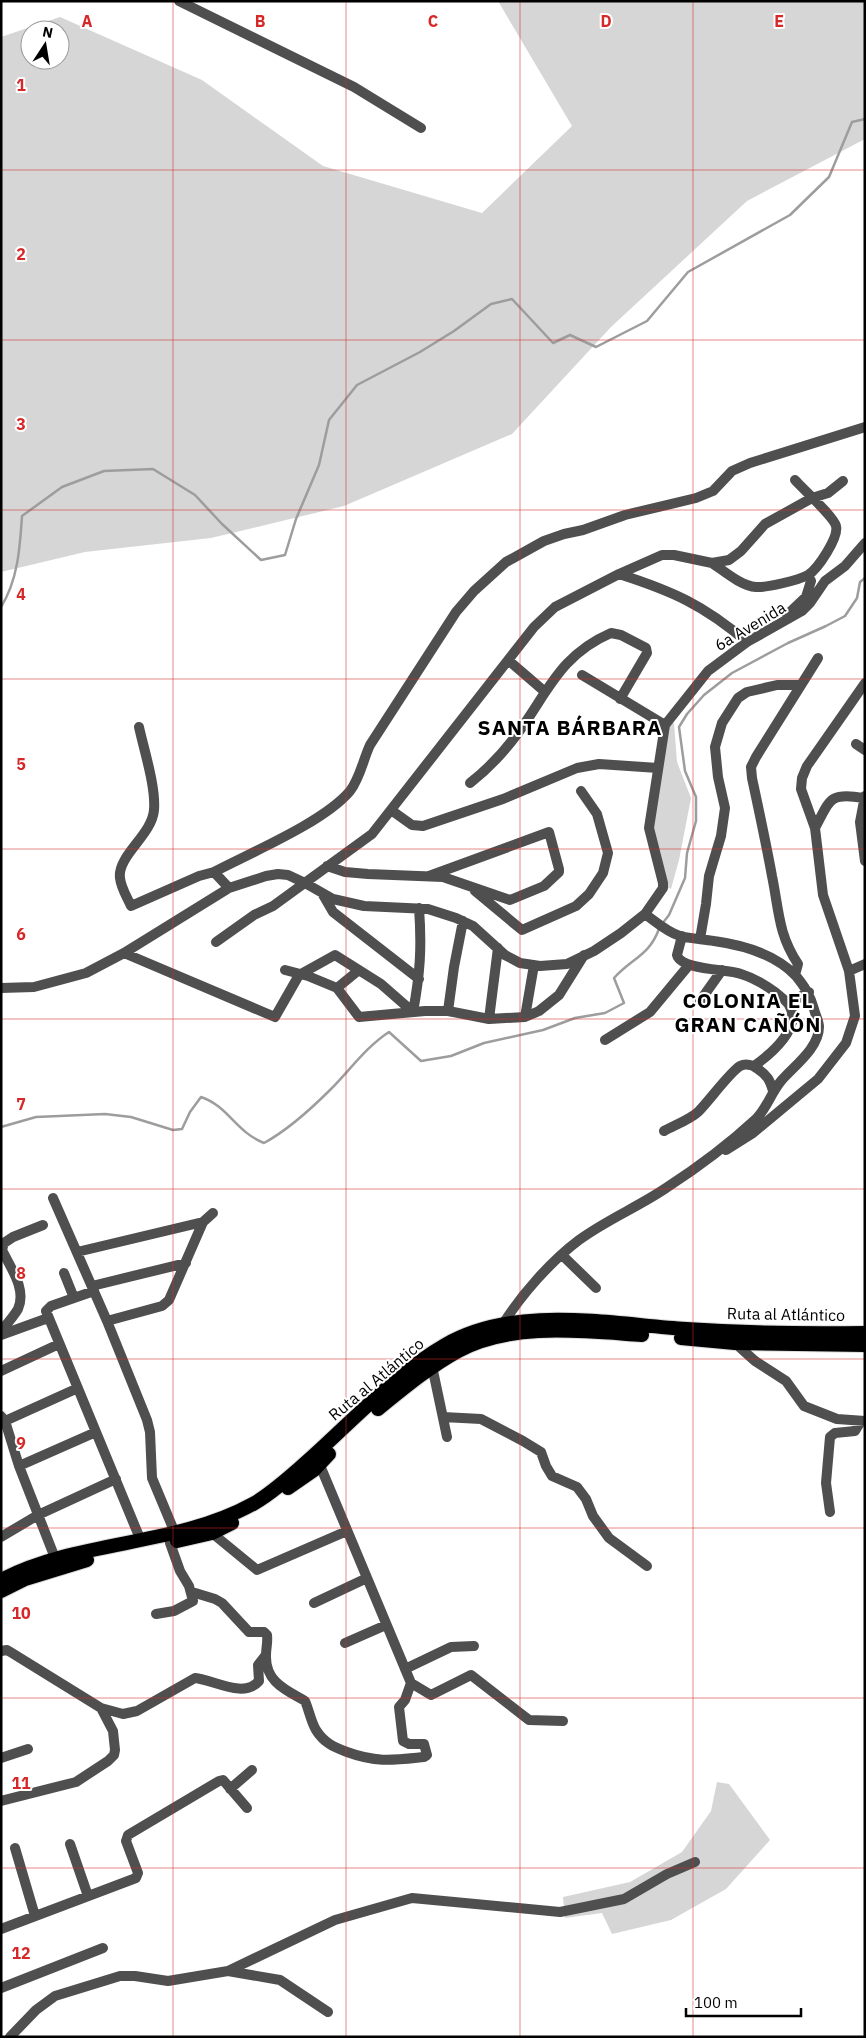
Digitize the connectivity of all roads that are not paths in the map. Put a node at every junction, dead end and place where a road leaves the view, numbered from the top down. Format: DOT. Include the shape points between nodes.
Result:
graph roads {
  1 [pos="179,1"];
  2 [pos="421,128"];
  3 [pos="865,427"];
  4 [pos="795,480"];
  5 [pos="842,481"];
  6 [pos="812,498"];
  7 [pos="865,543"];
  8 [pos="712,564"];
  9 [pos="619,574"];
  10 [pos="808,575"];
  11 [pos="776,626"];
  12 [pos="747,642"];
  13 [pos="818,658"];
  14 [pos="508,660"];
  15 [pos="582,675"];
  16 [pos="865,683"];
  17 [pos="799,685"];
  18 [pos="544,691"];
  19 [pos="620,699"];
  20 [pos="665,725"];
  21 [pos="139,727"];
  22 [pos="658,768"];
  23 [pos="470,784"];
  24 [pos="581,791"];
  25 [pos="864,797"];
  26 [pos="391,810"];
  27 [pos="815,828"];
  28 [pos="865,861"];
  29 [pos="327,866"];
  30 [pos="214,872"];
  31 [pos="428,876"];
  32 [pos="305,883"];
  33 [pos="468,885"];
  34 [pos="229,888"];
  35 [pos="321,892"];
  36 [pos="419,908"];
  37 [pos="648,916"];
  38 [pos="463,921"];
  39 [pos="677,935"];
  40 [pos="700,938"];
  41 [pos="216,942"];
  42 [pos="498,948"];
  43 [pos="124,953"];
  44 [pos="584,956"];
  45 [pos="865,964"];
  46 [pos="534,965"];
  47 [pos="689,966"];
  48 [pos="285,970"];
  49 [pos="359,970"];
  50 [pos="722,970"];
  51 [pos="849,971"];
  52 [pos="299,975"];
  53 [pos="794,975"];
  54 [pos="419,980"];
  55 [pos="1,988"];
  56 [pos="337,988"];
  57 [pos="809,992"];
  58 [pos="700,1001"];
  59 [pos="789,1003"];
  60 [pos="448,1011"];
  61 [pos="413,1012"];
  62 [pos="525,1017"];
  63 [pos="489,1019"];
  64 [pos="605,1040"];
  65 [pos="754,1066"];
  66 [pos="774,1090"];
  67 [pos="664,1131"];
  68 [pos="692,1169"];
  69 [pos="53,1198"];
  70 [pos="213,1213"];
  71 [pos="203,1222"];
  72 [pos="43,1225"];
  73 [pos="77,1252"];
  74 [pos="562,1255"];
  75 [pos="186,1263"];
  76 [pos="64,1273"];
  77 [pos="596,1288"];
  78 [pos="93,1289"];
  79 [pos="74,1298"];
  80 [pos="48,1318"];
  81 [pos="107,1322"];
  82 [pos="503,1324"];
  83 [pos="1,1333"];
  84 [pos="865,1333"];
  85 [pos="734,1343"];
  86 [pos="59,1344"];
  87 [pos="865,1345"];
  88 [pos="432,1366"];
  89 [pos="1,1371"];
  90 [pos="78,1388"];
  91 [pos="443,1417"];
  92 [pos="3,1419"];
  93 [pos="863,1421"];
  94 [pos="96,1432"];
  95 [pos="447,1437"];
  96 [pos="318,1463"];
  97 [pos="19,1466"];
  98 [pos="116,1479"];
  99 [pos="830,1512"];
  100 [pos="38,1515"];
  101 [pos="347,1531"];
  102 [pos="212,1533"];
  103 [pos="1,1537"];
  104 [pos="172,1538"];
  105 [pos="141,1541"];
  106 [pos="55,1558"];
  107 [pos="647,1566"];
  108 [pos="367,1578"];
  109 [pos="1,1580"];
  110 [pos="1,1591"];
  111 [pos="192,1592"];
  112 [pos="314,1603"];
  113 [pos="156,1614"];
  114 [pos="386,1625"];
  115 [pos="344,1643"];
  116 [pos="474,1646"];
  117 [pos="1,1651"];
  118 [pos="265,1656"];
  119 [pos="405,1669"];
  120 [pos="411,1683"];
  121 [pos="101,1708"];
  122 [pos="563,1722"];
  123 [pos="28,1749"];
  124 [pos="1,1758"];
  125 [pos="252,1770"];
  126 [pos="230,1789"];
  127 [pos="1,1801"];
  128 [pos="247,1808"];
  129 [pos="70,1844"];
  130 [pos="15,1848"];
  131 [pos="695,1862"];
  132 [pos="88,1896"];
  133 [pos="35,1916"];
  134 [pos="1,1929"];
  135 [pos="104,1948"];
  136 [pos="228,1970"];
  137 [pos="1,1988"];
  138 [pos="328,2012"];
  139 [pos="10,2037"];
  1 -- 2 [label="street" via="354,87"];
  3 -- 30 [label="street" via="768,456 732,471 713,491 696,498 625,514 544,540 506,562 456,612 370,745 359,776 350,790 305,825"];
  4 -- 6 [label="street"];
  5 -- 6 [label="street" via="828,493"];
  6 -- 8 [label="street" via="765,524 729,560"];
  6 -- 10 [label="street" via="837,526 826,555"];
  7 -- 11 [label="street, 6a Avenida" via="845,566 825,580 802,611"];
  8 -- 9 [label="street" via="662,555"];
  8 -- 10 [label="street" via="753,587"];
  9 -- 12 [label="street" via="687,599"];
  9 -- 14 [label="street" via="555,608 534,627"];
  10 -- 11 [label="street" via="811,581 806,597"];
  11 -- 12 [label="street, 6a Avenida"];
  12 -- 20 [label="street, 6a Avenida" via="708,671"];
  13 -- 17 [label="street"];
  14 -- 18 [label="street"];
  14 -- 26 [label="street"];
  15 -- 19 [label="street"];
  16 -- 27 [label="street" via="802,778 801,789"];
  17 -- 40 [label="street" via="777,685 746,692 738,698 722,723 716,747 724,808"];
  17 -- 53 [label="street" via="751,767 781,932 798,964"];
  18 -- 19 [label="street" via="568,661 611,633 646,648 647,653"];
  18 -- 23 [label="street" via="513,739"];
  19 -- 20 [label="street"];
  20 -- 22 [label="street, 6a Avenida"];
  21 -- 30 [label="street" via="154,795 154,811 150,826 124,861 119,875 128,900 132,906"];
  22 -- 26 [label="street" via="599,764 577,768 503,799 423,826 412,825"];
  22 -- 37 [label="street, 6a Avenida" via="649,834 664,883"];
  24 -- 33 [label="street" via="597,814 608,853 604,872 582,902 522,930"];
  25 -- 27 [label="street" via="835,797 828,802"];
  25 -- 28 [label="street" via="860,822"];
  26 -- 29 [label="street" via="372,834"];
  27 -- 51 [label="street" via="823,895"];
  29 -- 31 [label="street" via="345,872"];
  29 -- 32 [label="street"];
  30 -- 34 [label="street"];
  31 -- 33 [label="street"];
  31 -- 33 [label="street" via="549,832 559,872 544,886 510,900"];
  32 -- 34 [label="street" via="278,874"];
  32 -- 35 [label="street"];
  32 -- 41 [label="street"];
  34 -- 43 [label="street"];
  35 -- 36 [label="street" via="333,899 364,906"];
  35 -- 54 [label="street" via="333,912"];
  36 -- 38 [label="street"];
  36 -- 54 [label="street" via="422,938"];
  37 -- 39 [label="street"];
  37 -- 44 [label="street, 6a Avenida"];
  38 -- 42 [label="street"];
  38 -- 60 [label="street"];
  39 -- 40 [label="street"];
  39 -- 47 [label="street" via="677,958"];
  40 -- 53 [label="street" via="754,950 778,962"];
  42 -- 46 [label="street" via="520,963"];
  42 -- 63 [label="street"];
  43 -- 52 [label="street" via="275,1017"];
  43 -- 55 [label="street" via="86,973 34,987"];
  44 -- 46 [label="street" via="567,964"];
  44 -- 62 [label="street" via="559,995"];
  45 -- 51 [label="street"];
  46 -- 62 [label="street"];
  47 -- 50 [label="street"];
  47 -- 64 [label="street" via="650,1012"];
  48 -- 52 [label="street"];
  49 -- 52 [label="street" via="335,955"];
  49 -- 56 [label="street"];
  49 -- 61 [label="street"];
  50 -- 58 [label="street"];
  50 -- 59 [label="street" via="760,981"];
  51 -- 68 [label="street" via="855,1016 846,1043 818,1079 753,1133"];
  52 -- 56 [label="street"];
  53 -- 57 [label="street"];
  54 -- 61 [label="street"];
  56 -- 61 [label="street" via="358,1017"];
  57 -- 59 [label="street"];
  57 -- 66 [label="street" via="819,1027 813,1046"];
  59 -- 65 [label="street" via="793,1022 782,1042"];
  60 -- 61 [label="street"];
  60 -- 63 [label="street"];
  62 -- 63 [label="street"];
  65 -- 66 [label="street" via="766,1074"];
  65 -- 67 [label="street" via="741,1066 734,1071 696,1114"];
  66 -- 68 [label="street" via="757,1117"];
  68 -- 74 [label="street" via="666,1188 604,1223"];
  69 -- 73 [label="street"];
  70 -- 71 [label="street"];
  71 -- 73 [label="street"];
  71 -- 75 [label="street"];
  72 -- 83 [label="street" via="4,1243 2,1250 20,1286 21,1299 18,1310"];
  73 -- 78 [label="street"];
  74 -- 77 [label="street"];
  74 -- 82 [label="street" via="513,1308"];
  75 -- 78 [label="street"];
  75 -- 81 [label="street" via="169,1300 162,1306"];
  76 -- 79 [label="street"];
  78 -- 79 [label="street"];
  78 -- 81 [label="street"];
  79 -- 80 [label="street" via="51,1306 46,1311"];
  80 -- 83 [label="street"];
  80 -- 86 [label="street"];
  81 -- 104 [label="street" via="147,1420 152,1478"];
  82 -- 84 [label="highway, Ruta al Atlántico" via="573,1320 771,1334"];
  82 -- 104 [label="highway, Ruta al Atlántico" via="446,1344 391,1386 291,1476 254,1503"];
  85 -- 87 [label="highway, Ruta al Atlántico"];
  85 -- 88 [label="highway, Ruta al Atlántico" via="601,1332 530,1331 478,1343"];
  85 -- 93 [label="street" via="786,1381 804,1406 837,1419"];
  86 -- 89 [label="street"];
  86 -- 90 [label="street"];
  88 -- 91 [label="street"];
  88 -- 96 [label="highway, Ruta al Atlántico"];
  90 -- 92 [label="street"];
  90 -- 94 [label="street"];
  91 -- 95 [label="street"];
  91 -- 107 [label="street" via="481,1419 541,1452 552,1476 577,1487 586,1498 593,1516 609,1538"];
  92 -- 97 [label="street"];
  93 -- 99 [label="street" via="855,1431 835,1433 830,1438 826,1483"];
  94 -- 97 [label="street"];
  94 -- 98 [label="street"];
  96 -- 101 [label="street"];
  96 -- 102 [label="highway, Ruta al Atlántico" via="314,1470 250,1515"];
  97 -- 100 [label="street"];
  98 -- 100 [label="street"];
  98 -- 105 [label="street"];
  100 -- 103 [label="street"];
  100 -- 106 [label="street"];
  101 -- 102 [label="street" via="257,1570"];
  101 -- 108 [label="street"];
  102 -- 104 [label="highway, Ruta al Atlántico"];
  104 -- 105 [label="highway, Ruta al Atlántico"];
  104 -- 110 [label="highway, Ruta al Atlántico" via="79,1562 25,1579"];
  104 -- 111 [label="street" via="180,1571"];
  105 -- 106 [label="highway, Ruta al Atlántico"];
  106 -- 109 [label="highway, Ruta al Atlántico"];
  108 -- 112 [label="street"];
  108 -- 114 [label="street"];
  111 -- 113 [label="street" via="193,1601 190,1603 174,1611"];
  111 -- 118 [label="street" via="222,1603 249,1632 264,1632 267,1635"];
  114 -- 115 [label="street"];
  114 -- 119 [label="street"];
  116 -- 119 [label="street" via="451,1647"];
  117 -- 121 [label="street" via="7,1650"];
  118 -- 120 [label="street" via="273,1680 305,1701 315,1728 323,1739 365,1759 391,1761 427,1755 424,1744 409,1744 401,1735 399,1707"];
  118 -- 121 [label="street" via="258,1665 259,1681 250,1688 240,1689 195,1678 137,1712 123,1714"];
  119 -- 120 [label="street"];
  120 -- 122 [label="street" via="431,1695 471,1676 529,1720"];
  121 -- 127 [label="street" via="113,1731 114,1755 76,1782"];
  123 -- 124 [label="street"];
  125 -- 126 [label="street"];
  126 -- 128 [label="street"];
  126 -- 132 [label="street" via="223,1780 219,1781 128,1835 126,1841 138,1876"];
  129 -- 132 [label="street"];
  130 -- 133 [label="street"];
  131 -- 136 [label="street" via="624,1899 560,1912 412,1898 335,1920"];
  132 -- 133 [label="street"];
  133 -- 134 [label="street"];
  135 -- 137 [label="street"];
  136 -- 138 [label="street" via="280,1980"];
  136 -- 139 [label="street" via="168,1982 120,1976 74,1990 45,2002"];
}
